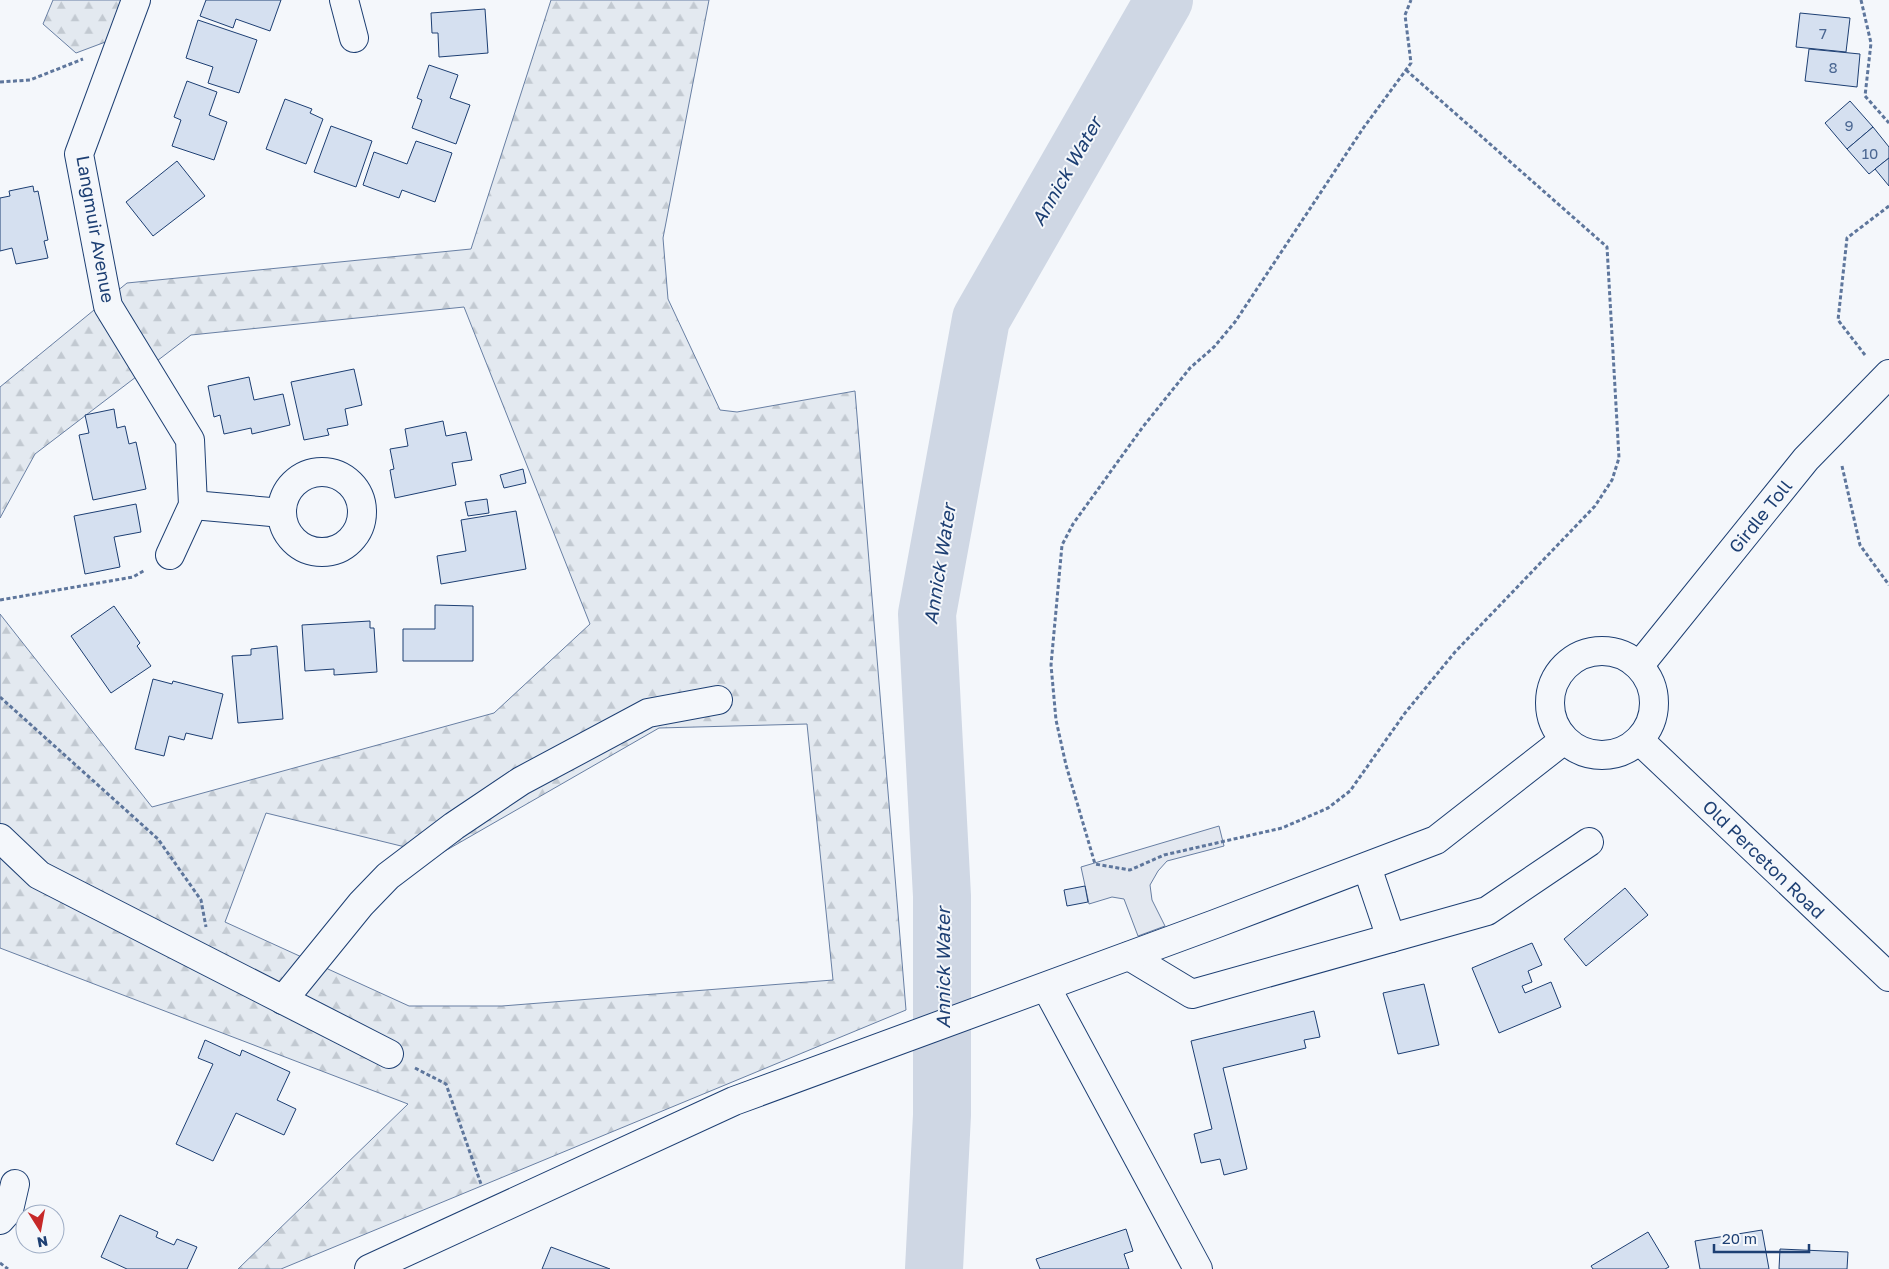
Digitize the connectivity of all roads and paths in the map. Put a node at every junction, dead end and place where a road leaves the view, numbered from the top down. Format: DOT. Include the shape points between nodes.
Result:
graph roads {
  1 [pos="136,0"];
  2 [pos="344,0"];
  3 [pos="1411,0"];
  4 [pos="1861,0"];
  5 [pos="354,38"];
  6 [pos="120,44"];
  7 [pos="1406,70"];
  8 [pos="0,82"];
  9 [pos="1889,124"];
  10 [pos="1889,206"];
  11 [pos="1886,377"];
  12 [pos="1833,431"];
  13 [pos="193,505"];
  14 [pos="282,513"];
  15 [pos="170,556"];
  16 [pos="1889,585"];
  17 [pos="0,600"];
  18 [pos="1639,666"];
  19 [pos="0,697"];
  20 [pos="718,700"];
  21 [pos="1564,740"];
  22 [pos="1639,740"];
  23 [pos="0,838"];
  24 [pos="1589,842"];
  25 [pos="1367,867"];
  26 [pos="1391,938"];
  27 [pos="1128,956"];
  28 [pos="212,964"];
  29 [pos="1889,978"];
  30 [pos="1046,987"];
  31 [pos="283,1000"];
  32 [pos="389,1054"];
  33 [pos="15,1184"];
  34 [pos="491,1213"];
  35 [pos="0,1220"];
  36 [pos="0,1263"];
  37 [pos="8,1269"];
  38 [pos="369,1269"];
  39 [pos="1198,1269"];
  1 -- 6 [label="street, Langmuir Avenue"];
  2 -- 5 [label="street"];
  3 -- 7 [label="path" via="1405,15 1411,63"];
  4 -- 9 [label="path" via="1870,43 1865,96"];
  6 -- 8 [label="path" via="30,80"];
  6 -- 13 [label="street, Langmuir Avenue" via="79,154 108,306 190,440"];
  7 -- 7 [label="path" via="1606,246 1619,458 1612,480 1595,506 1455,652 1405,713 1350,791 1328,808 1282,828 1164,855 1130,870 1095,864 1056,720 1051,665 1062,545 1073,524 1142,428 1190,368 1236,322 1364,127"];
  10 -- 11 [label="path" via="1847,238 1838,320"];
  11 -- 12 [label="street, Girdle Toll"];
  12 -- 16 [label="path" via="1860,545"];
  12 -- 18 [label="street, Girdle Toll" via="1806,459"];
  13 -- 14 [label="street"];
  13 -- 15 [label="street, Langmuir Avenue"];
  15 -- 17 [label="path" via="133,577"];
  18 -- 21 [label="street" via="1626,657 1608,652 1580,656 1570,662 1558,675 1551,691 1550,709 1554,725"];
  18 -- 22 [label="street" via="1653,695 1649,726"];
  19 -- 28 [label="path" via="158,838 201,900"];
  20 -- 31 [label="street" via="648,712 522,781 454,826 388,876 361,904"];
  21 -- 22 [label="street" via="1593,755 1609,755 1626,750"];
  21 -- 25 [label="street" via="1436,840"];
  22 -- 29 [label="street, Old Perceton Road"];
  23 -- 28 [label="street" via="39,875"];
  24 -- 26 [label="street" via="1487,911"];
  25 -- 26 [label="street"];
  25 -- 27 [label="street"];
  26 -- 27 [label="street" via="1192,994"];
  27 -- 30 [label="street"];
  28 -- 31 [label="street"];
  30 -- 34 [label="street" via="734,1101"];
  30 -- 39 [label="street"];
  31 -- 32 [label="street"];
  32 -- 34 [label="path" via="446,1084"];
  33 -- 35 [label="street" via="8,1210"];
  34 -- 38 [label="street"];
  36 -- 37 [label="path"];
}
